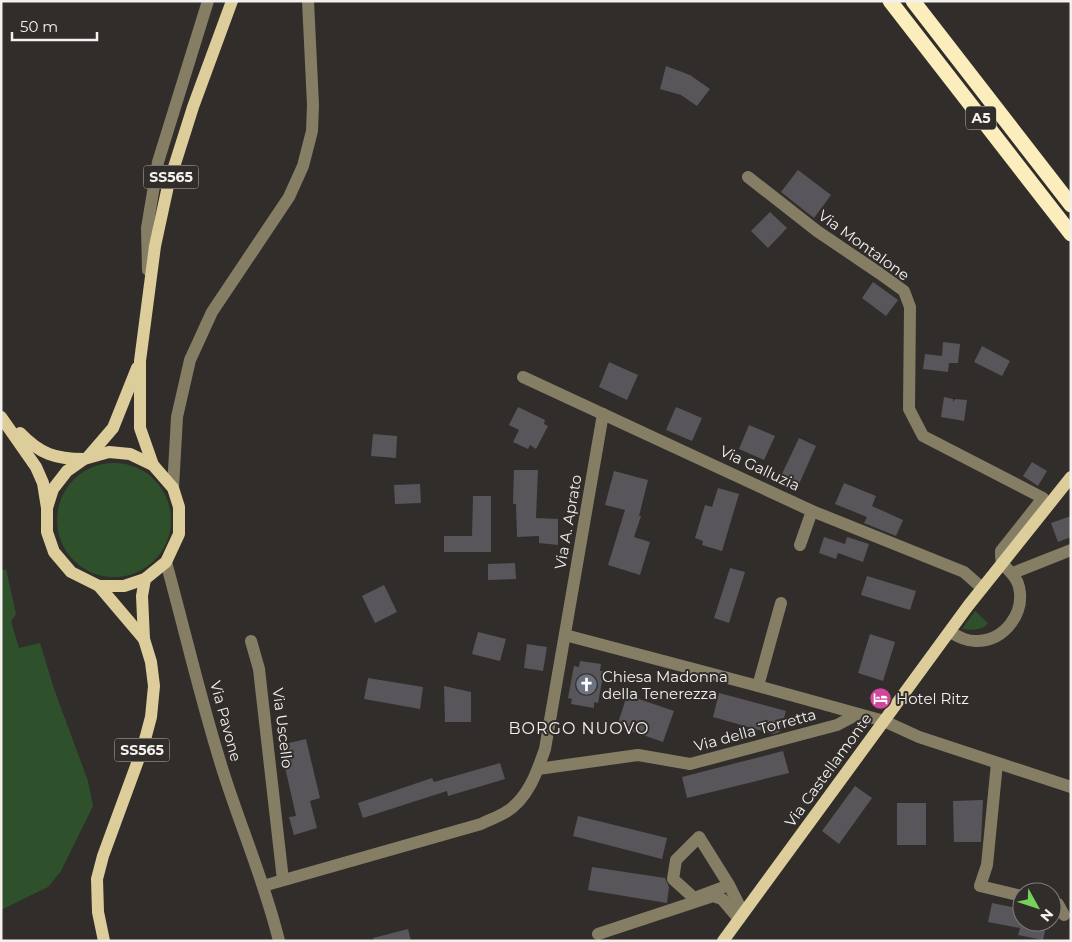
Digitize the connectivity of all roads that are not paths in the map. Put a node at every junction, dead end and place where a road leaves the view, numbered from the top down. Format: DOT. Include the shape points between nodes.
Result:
graph roads {
  1 [pos="208,1"];
  2 [pos="232,1"];
  3 [pos="308,1"];
  4 [pos="890,1"];
  5 [pos="913,1"];
  6 [pos="748,177"];
  7 [pos="1071,205"];
  8 [pos="1071,234"];
  9 [pos="149,285"];
  10 [pos="140,361"];
  11 [pos="523,377"];
  12 [pos="603,414"];
  13 [pos="1,416"];
  14 [pos="86,458"];
  15 [pos="153,465"];
  16 [pos="1071,477"];
  17 [pos="173,488"];
  18 [pos="47,508"];
  19 [pos="812,511"];
  20 [pos="800,545"];
  21 [pos="1071,550"];
  22 [pos="166,562"];
  23 [pos="1002,562"];
  24 [pos="1013,573"];
  25 [pos="145,579"];
  26 [pos="99,586"];
  27 [pos="982,588"];
  28 [pos="781,602"];
  29 [pos="950,632"];
  30 [pos="565,635"];
  31 [pos="144,639"];
  32 [pos="251,641"];
  33 [pos="758,686"];
  34 [pos="858,714"];
  35 [pos="884,721"];
  36 [pos="997,763"];
  37 [pos="538,769"];
  38 [pos="1071,787"];
  39 [pos="284,880"];
  40 [pos="728,885"];
  41 [pos="263,886"];
  42 [pos="1012,894"];
  43 [pos="1062,911"];
  44 [pos="1064,915"];
  45 [pos="741,916"];
  46 [pos="598,934"];
  47 [pos="104,941"];
  48 [pos="279,941"];
  49 [pos="723,941"];
  1 -- 9 [label="street" via="158,162 147,228"];
  2 -- 9 [label="main road, SS565" via="168,186"];
  3 -- 17 [label="street" via="313,105 312,131 303,166 289,197 212,312 190,360 177,417"];
  4 -- 8 [label="highway, A5"];
  5 -- 7 [label="highway, A5"];
  6 -- 23 [label="street, Via Montalone" via="816,231 904,291 910,307 909,409 923,436 1044,498 1001,551"];
  9 -- 10 [label="main road, SS565"];
  10 -- 14 [label="main road, SS565" via="113,428"];
  10 -- 15 [label="main road, SS565" via="140,428"];
  11 -- 12 [label="street, Via Galluzia"];
  12 -- 19 [label="street, Via Galluzia"];
  12 -- 30 [label="street, Via A. Aprato"];
  13 -- 14 [label="main road" via="31,445 48,455 65,459"];
  13 -- 18 [label="main road" via="36,468"];
  14 -- 15 [label="main road, SS565" via="109,452 130,454"];
  14 -- 18 [label="main road, SS565" via="67,471 54,489"];
  15 -- 17 [label="main road, SS565"];
  16 -- 23 [label="main road, Via Castellamonte"];
  17 -- 22 [label="main road, SS565" via="179,507 179,534"];
  18 -- 26 [label="main road, SS565" via="47,532 54,552 71,572"];
  19 -- 20 [label="street"];
  19 -- 27 [label="street, Via Galluzia" via="964,572"];
  21 -- 24 [label="street"];
  22 -- 25 [label="main road, SS565"];
  22 -- 41 [label="street, Via Pavone" via="220,761"];
  23 -- 24 [label="street"];
  23 -- 27 [label="main road, Via Castellamonte"];
  24 -- 29 [label="street" via="1019,587 1020,603 1007,630 994,638 978,641 963,639"];
  25 -- 26 [label="main road, SS565" via="124,586"];
  25 -- 31 [label="main road, SS565" via="142,596"];
  26 -- 31 [label="main road, SS565"];
  27 -- 29 [label="main road, Via Castellamonte"];
  28 -- 33 [label="street"];
  29 -- 35 [label="main road, Via Castellamonte"];
  30 -- 33 [label="street, Via della Torretta"];
  30 -- 37 [label="street, Via A. Aprato" via="545,749"];
  31 -- 47 [label="main road, SS565" via="154,686 151,717 97,879 98,912"];
  32 -- 39 [label="street, Via Uscello" via="260,678"];
  33 -- 34 [label="street, Via della Torretta"];
  34 -- 35 [label="street, Via della Torretta"];
  34 -- 37 [label="street, Via della Torretta" via="837,726 690,764 638,755"];
  35 -- 36 [label="street, Via della Torretta" via="919,737"];
  35 -- 45 [label="main road, Via Castellamonte"];
  36 -- 38 [label="street, Via della Torretta"];
  36 -- 42 [label="street" via="987,865 980,886"];
  37 -- 39 [label="street" via="522,799 507,812 481,824"];
  39 -- 41 [label="street"];
  40 -- 40 [label="street" via="699,837 676,860 673,879 694,898"];
  40 -- 45 [label="street"];
  41 -- 48 [label="street, Via Pavone"];
  43 -- 44 [label="street"];
  45 -- 46 [label="street" via="722,899 713,896"];
  45 -- 49 [label="main road, Via Castellamonte"];
}
